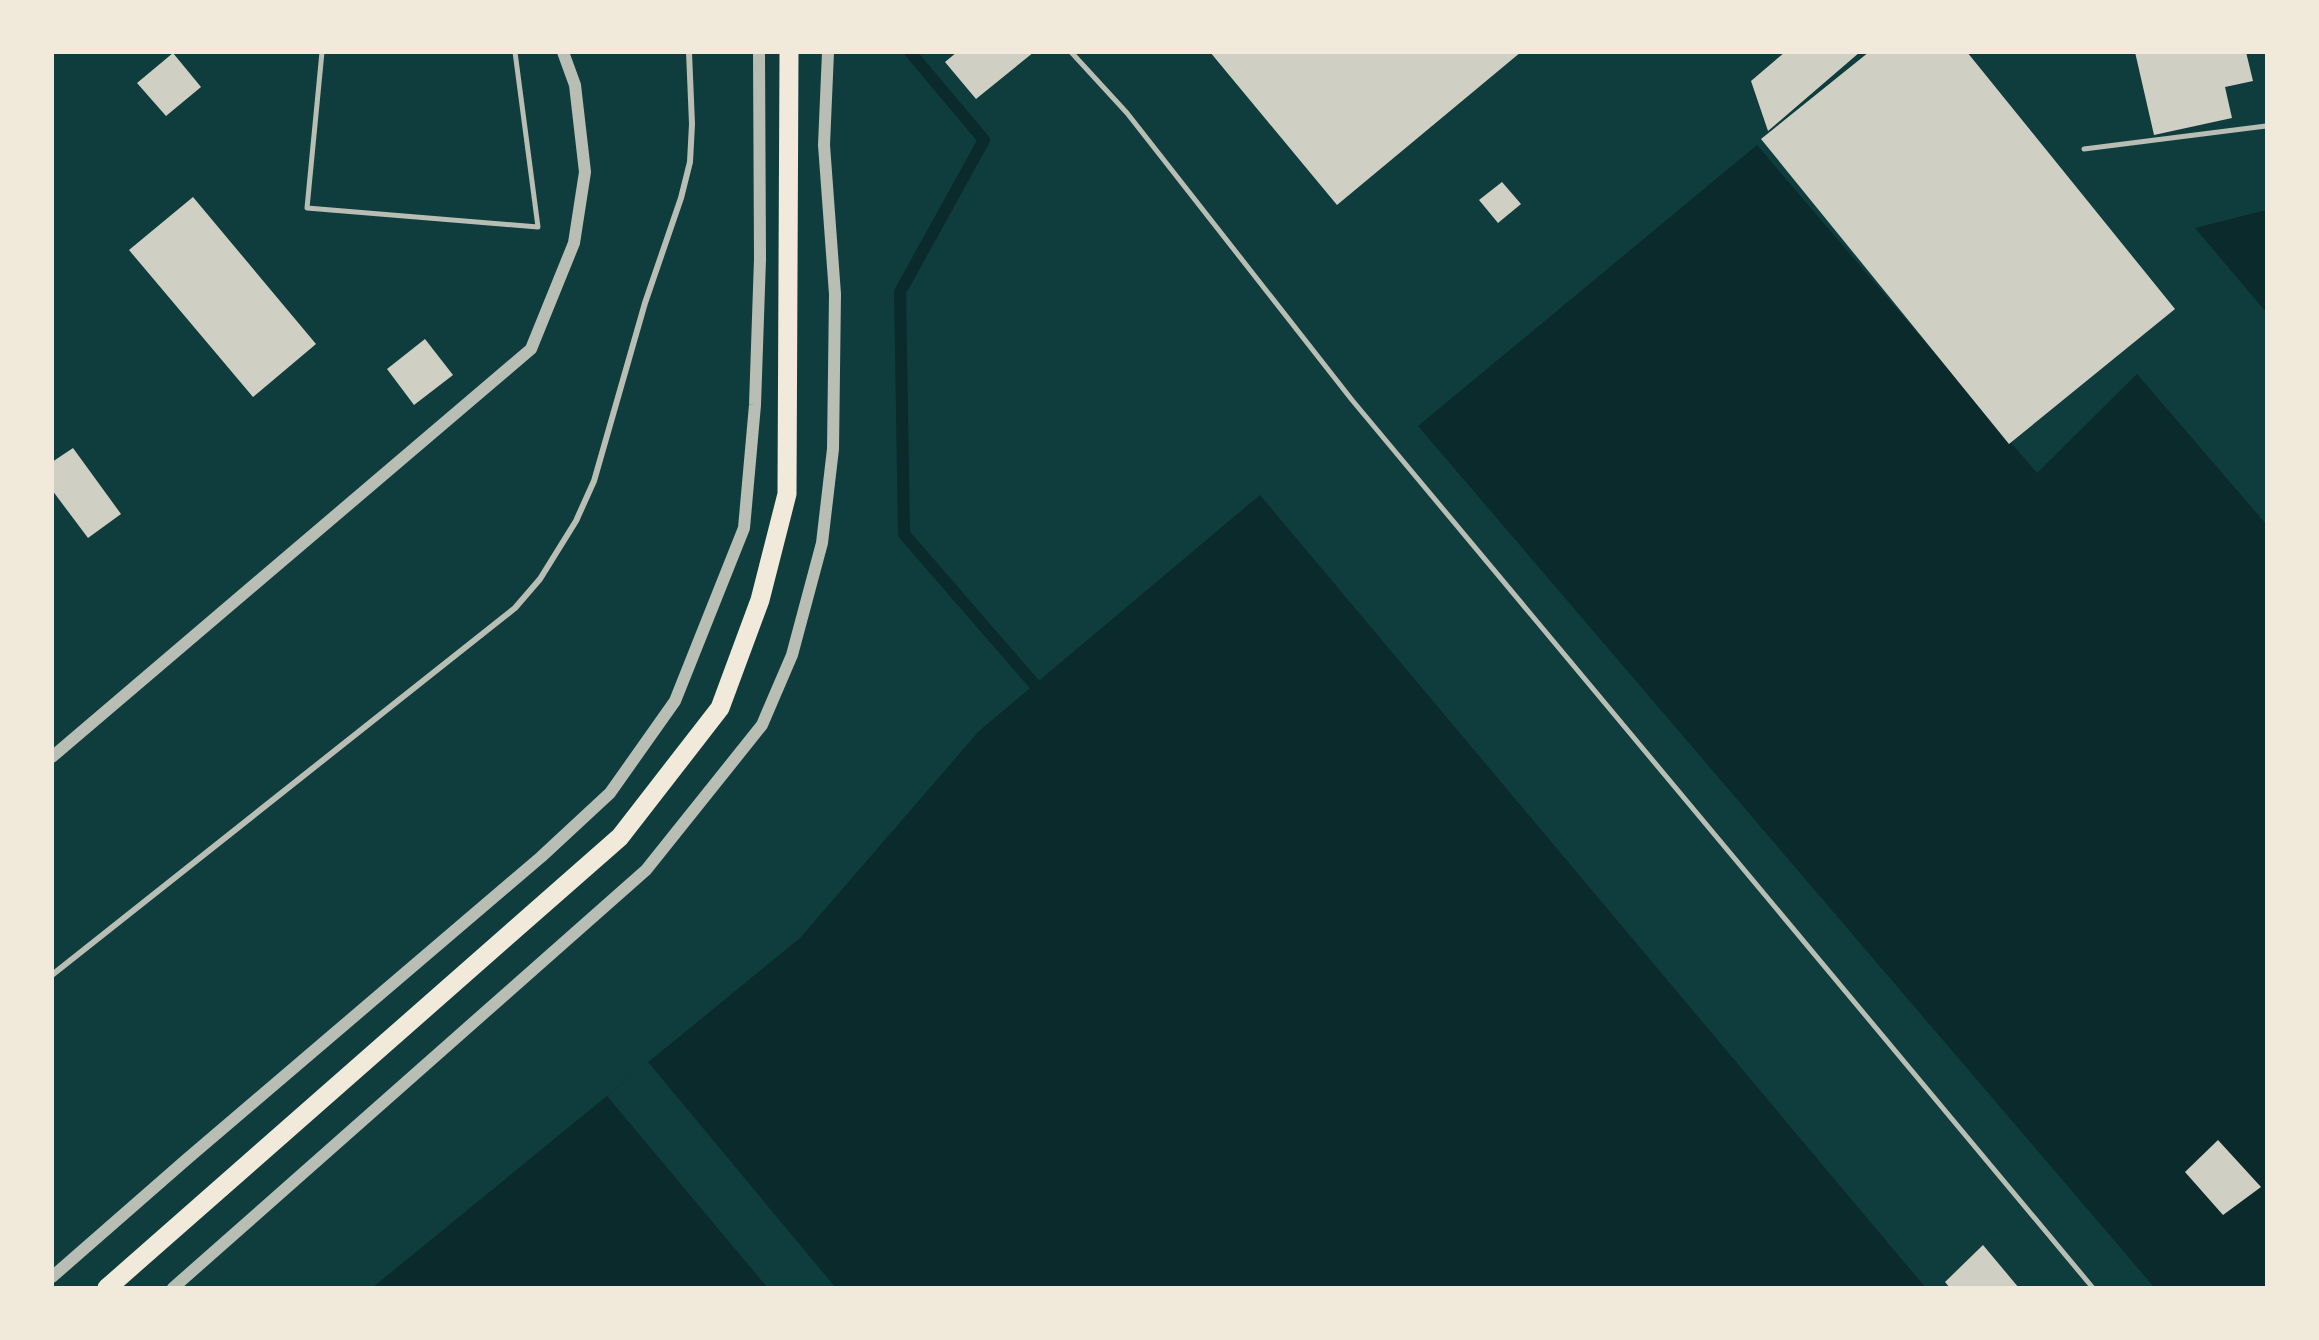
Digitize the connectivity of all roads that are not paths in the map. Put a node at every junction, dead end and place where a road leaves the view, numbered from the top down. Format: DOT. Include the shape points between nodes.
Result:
graph roads {
  1 [pos="321,52"];
  2 [pos="515,52"];
  3 [pos="563,52"];
  4 [pos="689,52"];
  5 [pos="759,52"];
  6 [pos="789,52"];
  7 [pos="828,52"];
  8 [pos="1071,52"];
  9 [pos="2266,126"];
  10 [pos="2084,149"];
  11 [pos="52,757"];
  12 [pos="52,975"];
  13 [pos="52,1277"];
  14 [pos="107,1287"];
  15 [pos="173,1287"];
  16 [pos="2093,1287"];
  1 -- 2 [label="lane" via="307,208 538,227"];
  3 -- 11 [label="street" via="575,85 585,172 574,243 531,349"];
  4 -- 12 [label="street" via="690,162 681,198 645,303 594,481 576,521 540,579 515,608"];
  5 -- 13 [label="street" via="760,259 755,405 744,528 675,701 610,793 541,857"];
  6 -- 14 [label="highway" via="787,494 760,600 720,708 620,837"];
  7 -- 15 [label="street" via="824,145 835,294 833,449 819,555 793,655 762,725 646,870"];
  8 -- 16 [label="lane" via="1127,113 1361,410"];
  9 -- 10 [label="lane"];
}
